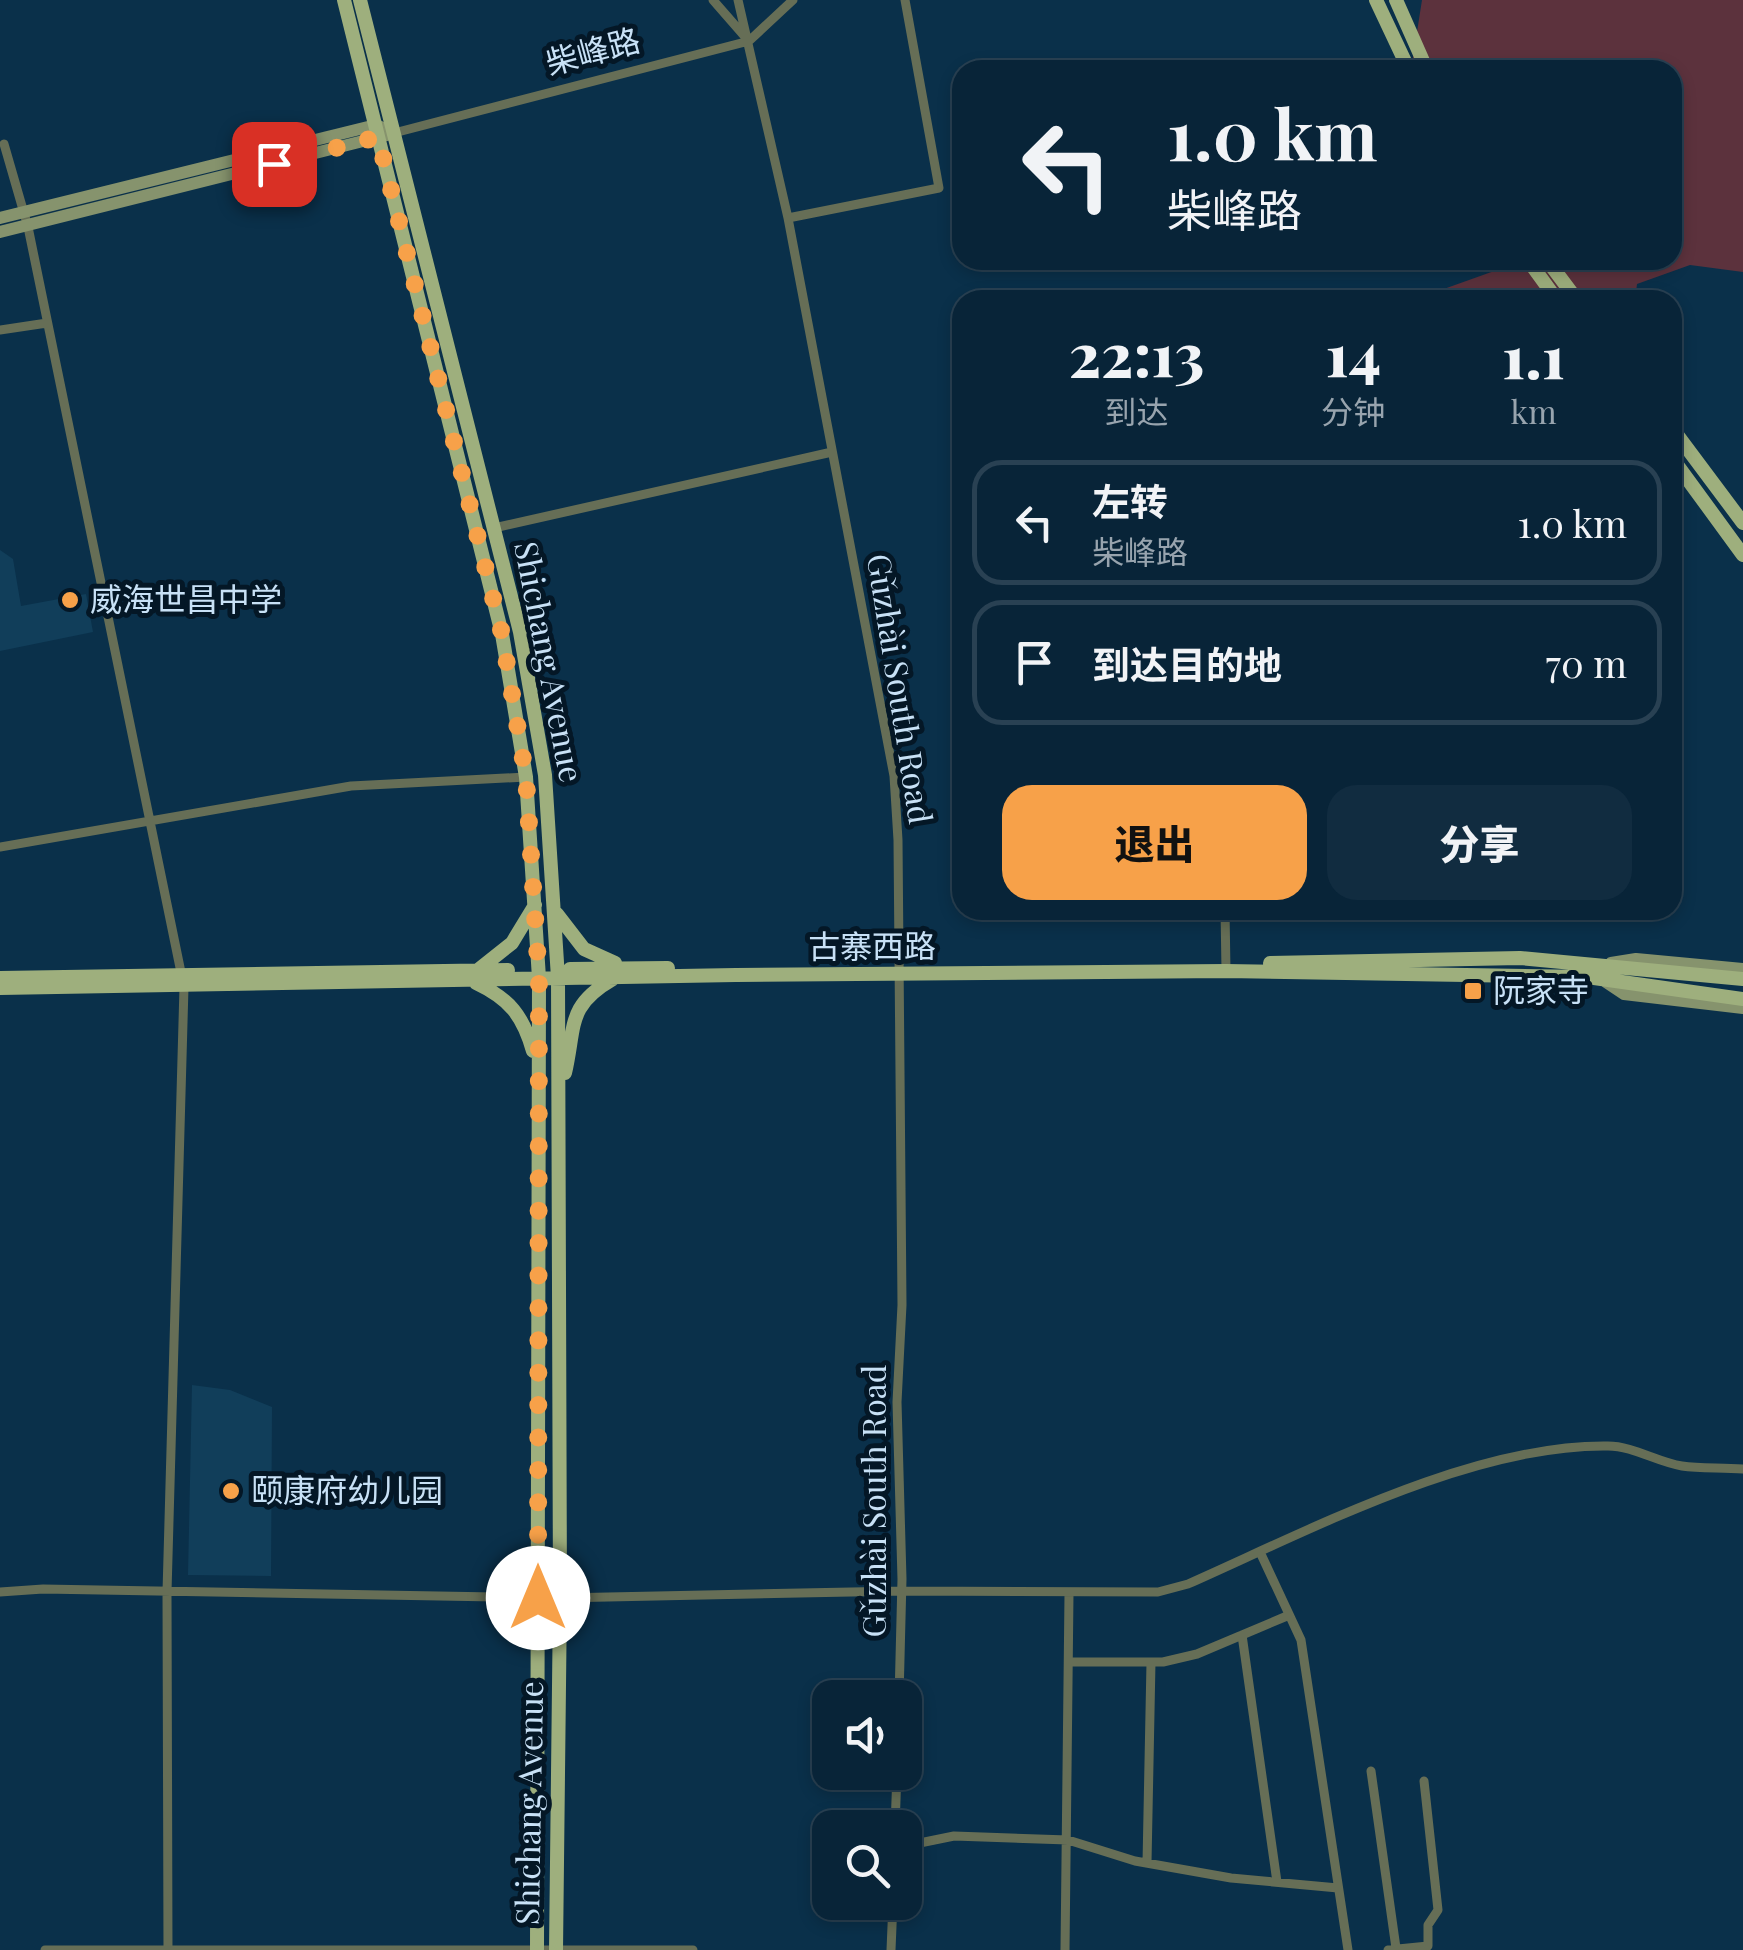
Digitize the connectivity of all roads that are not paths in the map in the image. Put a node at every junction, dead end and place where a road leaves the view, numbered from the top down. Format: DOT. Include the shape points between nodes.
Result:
graph roads {
  1 [pos="344,0"];
  2 [pos="360,0"];
  3 [pos="713,0"];
  4 [pos="738,0"];
  5 [pos="792,0"];
  6 [pos="905,0"];
  7 [pos="1376,0"];
  8 [pos="1396,0"];
  9 [pos="749,41"];
  10 [pos="1403,60"];
  11 [pos="1423,60"];
  12 [pos="377,131"];
  13 [pos="394,133"];
  14 [pos="4,144"];
  15 [pos="0,218"];
  16 [pos="788,218"];
  17 [pos="27,220"];
  18 [pos="0,232"];
  19 [pos="47,323"];
  20 [pos="0,330"];
  21 [pos="1682,441"];
  22 [pos="832,452"];
  23 [pos="1682,472"];
  24 [pos="1741,520"];
  25 [pos="494,528"];
  26 [pos="1743,555"];
  27 [pos="526,777"];
  28 [pos="150,821"];
  29 [pos="0,847"];
  30 [pos="535,905"];
  31 [pos="556,912"];
  32 [pos="1224,920"];
  33 [pos="1607,964"];
  34 [pos="630,968"];
  35 [pos="1225,968"];
  36 [pos="1743,969"];
  37 [pos="900,971"];
  38 [pos="558,973"];
  39 [pos="539,974"];
  40 [pos="474,976"];
  41 [pos="0,978"];
  42 [pos="615,978"];
  43 [pos="1743,979"];
  44 [pos="183,981"];
  45 [pos="1606,982"];
  46 [pos="0,988"];
  47 [pos="1743,999"];
  48 [pos="1743,1008"];
  49 [pos="538,1068"];
  50 [pos="558,1093"];
  51 [pos="1743,1469"];
  52 [pos="1260,1552"];
  53 [pos="902,1591"];
  54 [pos="0,1592"];
  55 [pos="167,1592"];
  56 [pos="1069,1594"];
  57 [pos="538,1598"];
  58 [pos="560,1598"];
  59 [pos="1287,1616"];
  60 [pos="1242,1635"];
  61 [pos="1069,1662"];
  62 [pos="1151,1662"];
  63 [pos="900,1680"];
  64 [pos="1371,1772"];
  65 [pos="1424,1780"];
  66 [pos="1068,1840"];
  67 [pos="922,1843"];
  68 [pos="1147,1863"];
  69 [pos="1277,1882"];
  70 [pos="1338,1888"];
  71 [pos="892,1920"];
  72 [pos="168,1949"];
  73 [pos="537,1949"];
  74 [pos="556,1949"];
  75 [pos="1392,1949"];
  76 [pos="45,1950"];
  77 [pos="693,1950"];
  78 [pos="891,1950"];
  79 [pos="1065,1950"];
  80 [pos="1348,1950"];
  1 -- 12 [label="main road, Shichang Avenue"];
  2 -- 13 [label="main road, Shichang Avenue"];
  3 -- 9 [label="street"];
  4 -- 9 [label="street, Gǔzhài South Road"];
  5 -- 9 [label="street, 柴峰路"];
  6 -- 16 [label="street" via="939,188"];
  7 -- 10 [label="main road"];
  8 -- 11 [label="main road"];
  9 -- 13 [label="street, 柴峰路"];
  9 -- 16 [label="street, Gǔzhài South Road"];
  12 -- 13 [label="street"];
  12 -- 17 [label="street"];
  12 -- 27 [label="main road, Shichang Avenue" via="502,634"];
  13 -- 25 [label="main road, Shichang Avenue"];
  14 -- 17 [label="street"];
  15 -- 17 [label="street"];
  16 -- 22 [label="street, Gǔzhài South Road"];
  17 -- 18 [label="street"];
  17 -- 19 [label="street"];
  19 -- 20 [label="street"];
  19 -- 28 [label="street"];
  21 -- 24 [label="main road"];
  22 -- 25 [label="street"];
  22 -- 37 [label="street, Gǔzhài South Road" via="894,776"];
  23 -- 26 [label="main road"];
  25 -- 31 [label="main road, Shichang Avenue" via="534,704"];
  27 -- 28 [label="street" via="350,786"];
  27 -- 30 [label="main road, Shichang Avenue"];
  28 -- 29 [label="street"];
  28 -- 44 [label="street"];
  30 -- 39 [label="main road, Shichang Avenue"];
  30 -- 40 [label="main road" via="510,945"];
  31 -- 34 [label="main road" via="584,948"];
  31 -- 38 [label="main road, Shichang Avenue"];
  32 -- 35 [label="street"];
  33 -- 35 [label="main road, 古寨西路" via="1520,958"];
  33 -- 36 [label="street" via="1636,959"];
  33 -- 43 [label="main road, 古寨西路"];
  34 -- 37 [label="main road, 古寨西路"];
  34 -- 38 [label="main road, 古寨西路"];
  35 -- 37 [label="main road, 古寨西路"];
  35 -- 45 [label="main road, 古寨西路"];
  37 -- 42 [label="main road, 古寨西路"];
  37 -- 53 [label="street, Gǔzhài South Road"];
  38 -- 39 [label="main road, 古寨西路"];
  38 -- 42 [label="main road, 古寨西路"];
  38 -- 50 [label="main road, Shichang Avenue"];
  39 -- 40 [label="main road, 古寨西路"];
  39 -- 49 [label="main road, Shichang Avenue"];
  40 -- 44 [label="main road, 古寨西路"];
  40 -- 49 [label="main road" via="512,1005"];
  41 -- 44 [label="main road, 古寨西路"];
  42 -- 50 [label="main road" via="575,1012"];
  44 -- 46 [label="main road, 古寨西路"];
  44 -- 55 [label="street"];
  45 -- 47 [label="main road, 古寨西路"];
  45 -- 48 [label="street" via="1624,994"];
  49 -- 57 [label="main road, Shichang Avenue"];
  50 -- 58 [label="main road, Shichang Avenue"];
  51 -- 52 [label="street" via="1682,1466 1610,1446 1534,1454 1462,1470"];
  52 -- 56 [label="street" via="1158,1592"];
  52 -- 59 [label="street"];
  53 -- 56 [label="street"];
  53 -- 58 [label="street"];
  53 -- 63 [label="street, Gǔzhài South Road"];
  54 -- 55 [label="street"];
  55 -- 57 [label="street"];
  55 -- 72 [label="street"];
  56 -- 61 [label="street"];
  57 -- 58 [label="street"];
  57 -- 73 [label="main road, Shichang Avenue"];
  58 -- 74 [label="main road, Shichang Avenue"];
  59 -- 60 [label="street"];
  59 -- 70 [label="street" via="1301,1640"];
  60 -- 62 [label="street" via="1197,1654"];
  60 -- 69 [label="street"];
  61 -- 62 [label="street"];
  61 -- 66 [label="street"];
  62 -- 68 [label="street"];
  64 -- 75 [label="street"];
  65 -- 75 [label="street" via="1438,1910 1428,1925 1428,1946"];
  66 -- 67 [label="street" via="954,1836"];
  66 -- 68 [label="street"];
  66 -- 79 [label="street"];
  68 -- 69 [label="street"];
  69 -- 70 [label="street"];
  70 -- 80 [label="street"];
  71 -- 78 [label="street"];
  72 -- 73 [label="street"];
  72 -- 76 [label="street"];
  73 -- 74 [label="street"];
  74 -- 77 [label="street"];
}
